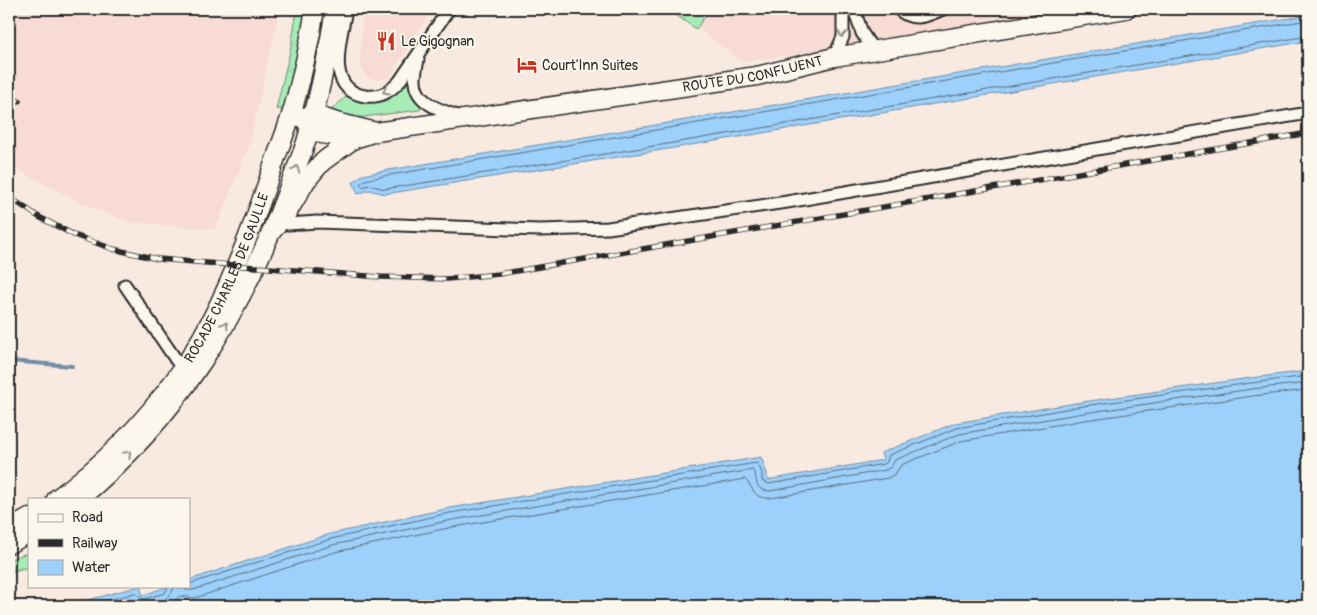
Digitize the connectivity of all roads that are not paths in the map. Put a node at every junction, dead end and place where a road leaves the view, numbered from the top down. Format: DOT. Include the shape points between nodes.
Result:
graph roads {
  1 [pos="317,9"];
  2 [pos="336,9"];
  3 [pos="346,9"];
  4 [pos="449,9"];
  5 [pos="844,9"];
  6 [pos="854,9"];
  7 [pos="898,9"];
  8 [pos="944,9"];
  9 [pos="1126,9"];
  10 [pos="874,51"];
  11 [pos="418,56"];
  12 [pos="834,57"];
  13 [pos="1308,113"];
  14 [pos="465,118"];
  15 [pos="309,119"];
  16 [pos="376,132"];
  17 [pos="284,135"];
  18 [pos="354,139"];
  19 [pos="280,228"];
  20 [pos="125,285"];
  21 [pos="183,367"];
  22 [pos="57,498"];
  23 [pos="80,498"];
  24 [pos="28,519"];
  25 [pos="9,530"];
  26 [pos="28,534"];
  27 [pos="9,544"];
  1 -- 15 [label="main road" via="318,41 304,100"];
  1 -- 17 [label="main road, ROCADE CHARLES DE GAULLE"];
  2 -- 15 [label="main road, ROCADE CHARLES DE GAULLE" via="323,73"];
  11 -- 3 [label="street, one-way" via="399,82 384,94 356,93 341,79 338,67"];
  4 -- 11 [label="street"];
  5 -- 12 [label="street, one-way" via="844,37"];
  6 -- 10 [label="street" via="862,33"];
  7 -- 8 [label="street" via="903,14 919,18"];
  9 -- 10 [label="main road, ROUTE DU CONFLUENT"];
  10 -- 12 [label="main road, ROUTE DU CONFLUENT"];
  11 -- 14 [label="street" via="415,81 420,94 429,105"];
  12 -- 14 [label="main road, ROUTE DU CONFLUENT" via="757,76"];
  13 -- 19 [label="street" via="788,202 608,228 540,230 317,222"];
  14 -- 16 [label="main road, ROUTE DU CONFLUENT"];
  15 -- 16 [label="main road"];
  15 -- 17 [label="main road" via="296,122"];
  15 -- 18 [label="main road" via="322,134"];
  19 -- 15 [label="main road, ROCADE CHARLES DE GAULLE, one-way" via="306,142"];
  16 -- 18 [label="main road"];
  17 -- 21 [label="main road, ROCADE CHARLES DE GAULLE" via="259,209 223,295"];
  18 -- 19 [label="main road" via="322,162 306,181"];
  23 -- 19 [label="main road, ROCADE CHARLES DE GAULLE, one-way" via="124,459 176,400 238,305"];
  20 -- 21 [label="street"];
  21 -- 22 [label="main road, ROCADE CHARLES DE GAULLE" via="149,412 108,457"];
  24 -- 25 [label="main road"];
  26 -- 27 [label="main road"];
}
